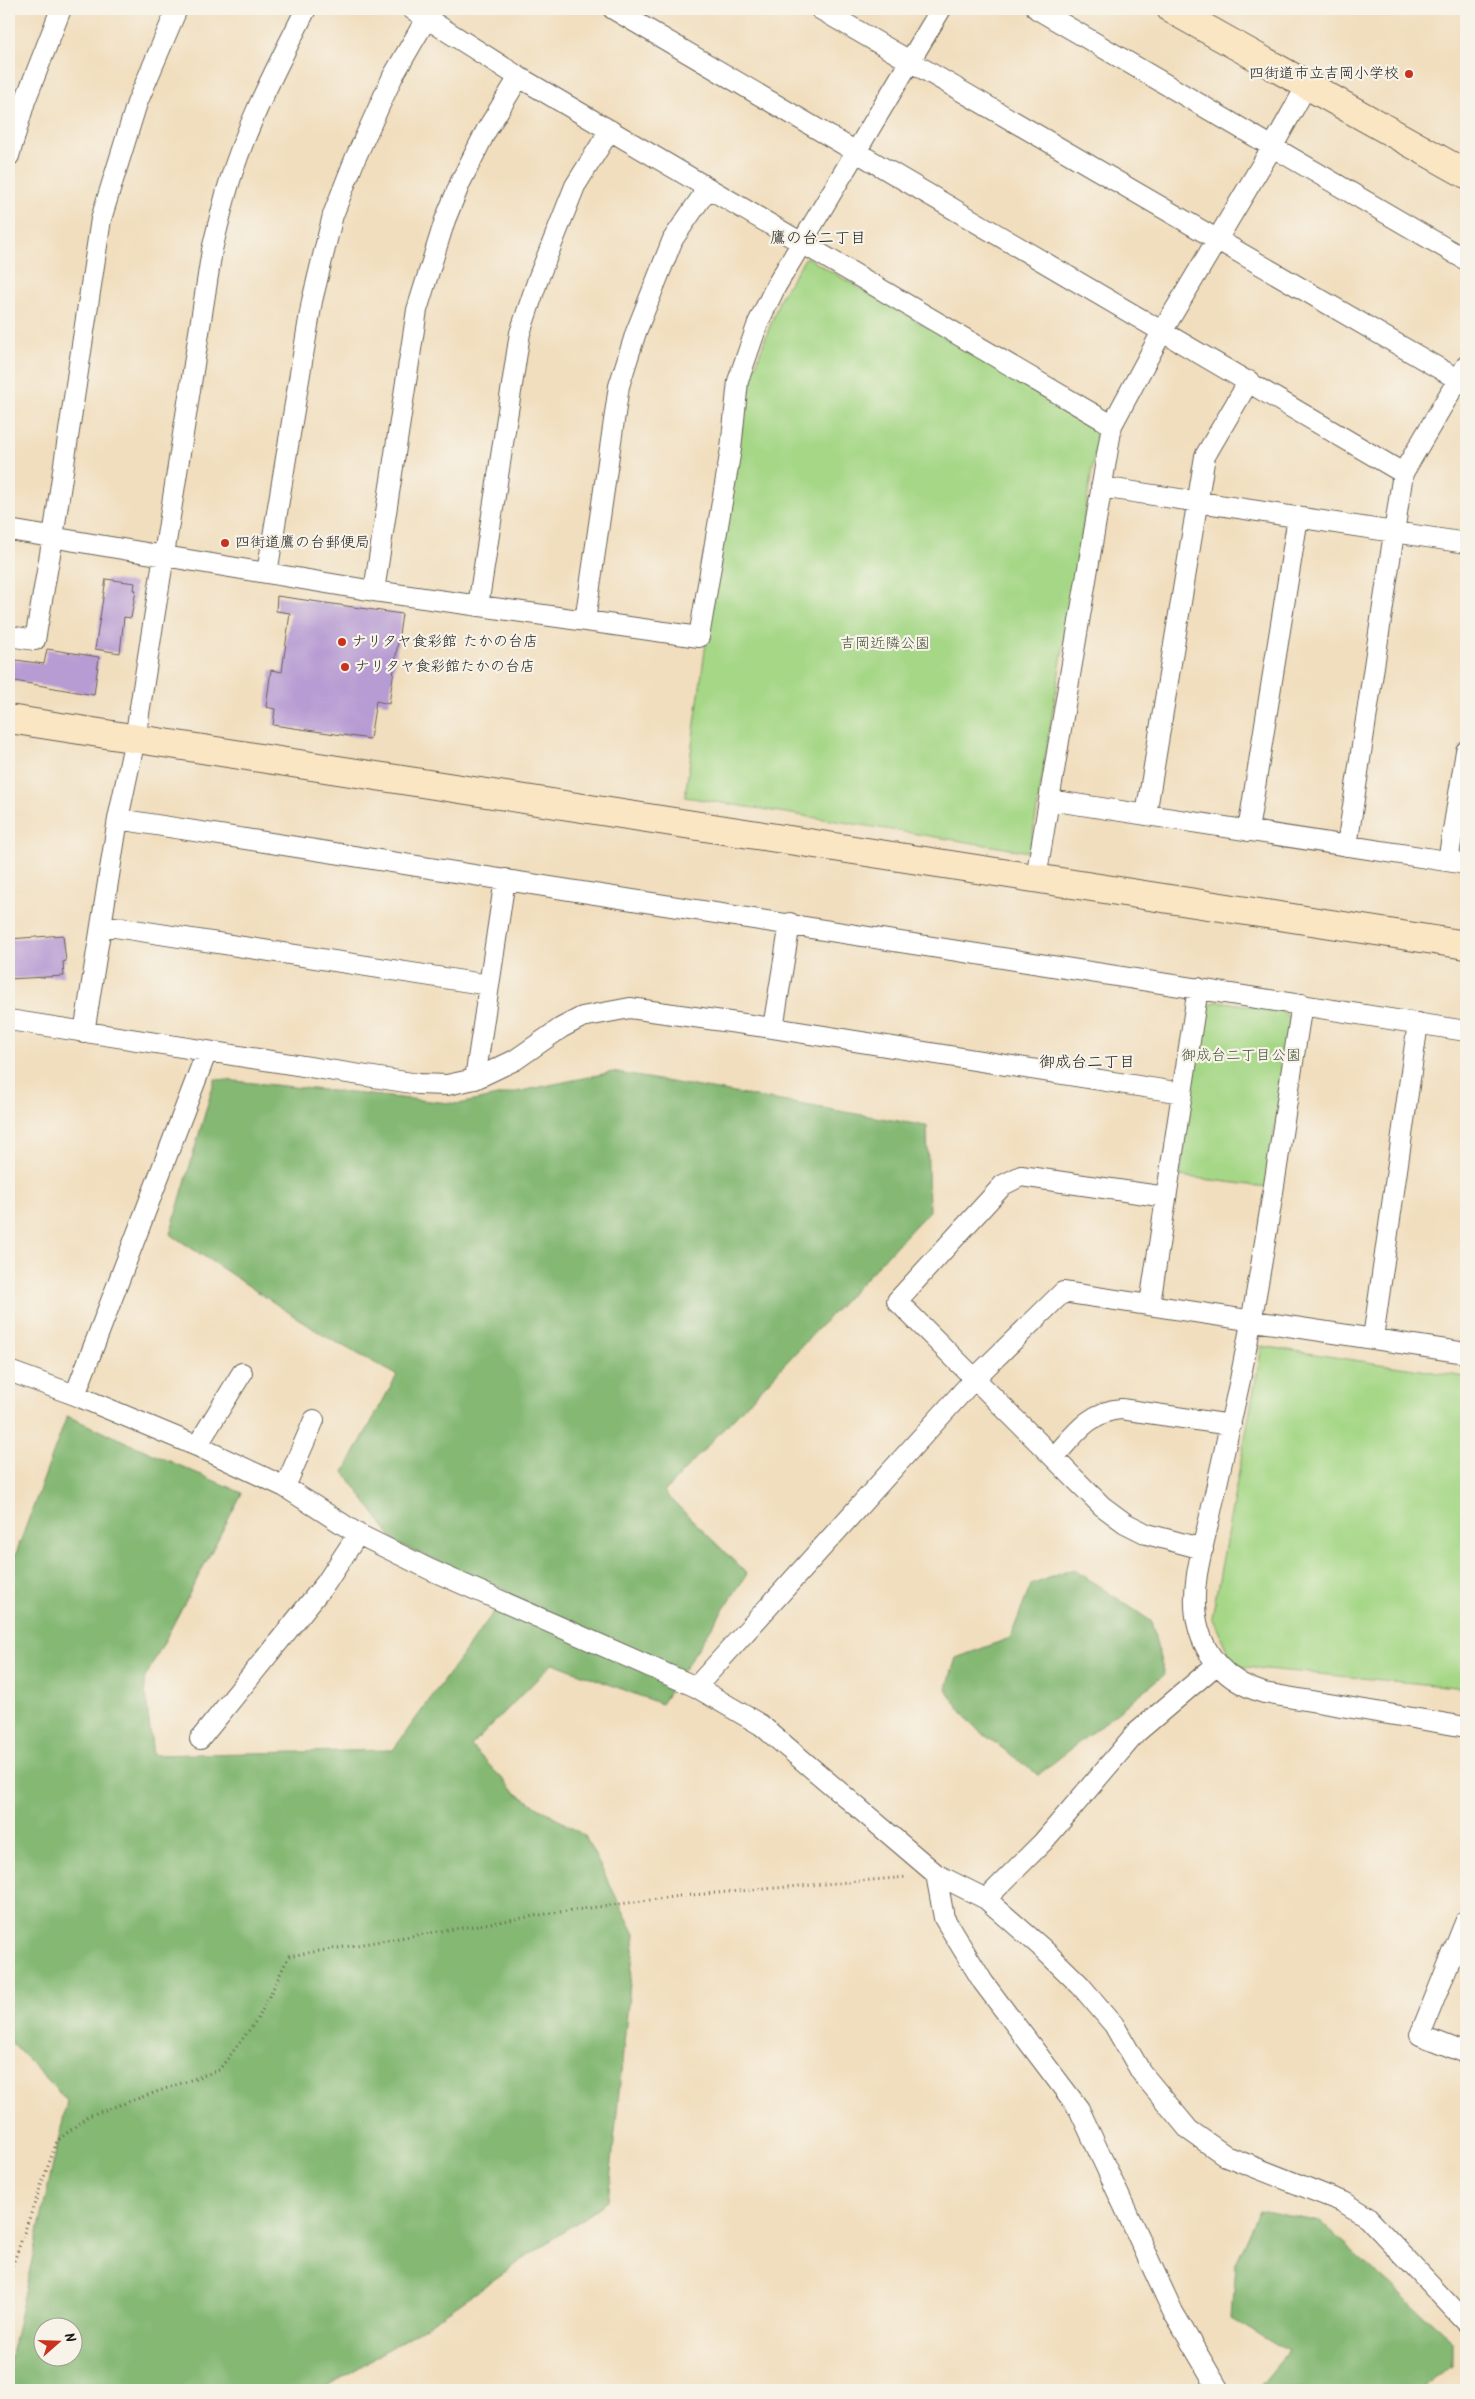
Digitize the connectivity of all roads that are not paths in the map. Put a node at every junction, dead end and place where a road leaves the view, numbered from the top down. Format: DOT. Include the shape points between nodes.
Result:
graph roads {
  1 [pos="61,9"];
  2 [pos="177,9"];
  3 [pos="306,9"];
  4 [pos="613,9"];
  5 [pos="820,9"];
  6 [pos="941,9"];
  7 [pos="1037,9"];
  8 [pos="1171,9"];
  9 [pos="424,12"];
  10 [pos="910,61"];
  11 [pos="519,77"];
  12 [pos="1307,85"];
  13 [pos="610,130"];
  14 [pos="1274,146"];
  15 [pos="857,151"];
  16 [pos="9,156"];
  17 [pos="1466,174"];
  18 [pos="708,188"];
  19 [pos="1218,240"];
  20 [pos="803,243"];
  21 [pos="1466,260"];
  22 [pos="1163,330"];
  23 [pos="1464,376"];
  24 [pos="1249,381"];
  25 [pos="1112,425"];
  26 [pos="1403,473"];
  27 [pos="1102,487"];
  28 [pos="1196,502"];
  29 [pos="1298,517"];
  30 [pos="9,530"];
  31 [pos="1394,532"];
  32 [pos="53,537"];
  33 [pos="1466,543"];
  34 [pos="164,556"];
  35 [pos="267,573"];
  36 [pos="374,591"];
  37 [pos="478,606"];
  38 [pos="585,621"];
  39 [pos="9,636"];
  40 [pos="9,719"];
  41 [pos="135,739"];
  42 [pos="1466,751"];
  43 [pos="1049,800"];
  44 [pos="1146,815"];
  45 [pos="118,819"];
  46 [pos="1248,830"];
  47 [pos="1347,846"];
  48 [pos="1457,863"];
  49 [pos="1036,878"];
  50 [pos="505,879"];
  51 [pos="790,923"];
  52 [pos="102,924"];
  53 [pos="1466,944"];
  54 [pos="489,985"];
  55 [pos="1198,988"];
  56 [pos="1302,1004"];
  57 [pos="9,1020"];
  58 [pos="1418,1023"];
  59 [pos="773,1028"];
  60 [pos="1466,1031"];
  61 [pos="84,1033"];
  62 [pos="207,1051"];
  63 [pos="475,1079"];
  64 [pos="1182,1093"];
  65 [pos="1166,1196"];
  66 [pos="1150,1304"];
  67 [pos="1252,1322"];
  68 [pos="1373,1338"];
  69 [pos="1466,1353"];
  70 [pos="9,1371"];
  71 [pos="242,1373"];
  72 [pos="975,1378"];
  73 [pos="74,1395"];
  74 [pos="314,1420"];
  75 [pos="1231,1425"];
  76 [pos="197,1446"];
  77 [pos="1055,1456"];
  78 [pos="285,1486"];
  79 [pos="358,1534"];
  80 [pos="1203,1549"];
  81 [pos="1216,1665"];
  82 [pos="696,1687"];
  83 [pos="1466,1727"];
  84 [pos="200,1739"];
  85 [pos="936,1874"];
  86 [pos="986,1899"];
  87 [pos="1466,1920"];
  88 [pos="1466,2052"];
  89 [pos="1466,2322"];
  90 [pos="1219,2390"];
  1 -- 16 [label="street" via="25,101"];
  2 -- 32 [label="street" via="137,104 101,219"];
  3 -- 34 [label="street" via="265,91 228,186 212,250"];
  4 -- 15 [label="street"];
  5 -- 10 [label="street"];
  6 -- 10 [label="street"];
  7 -- 14 [label="street"];
  8 -- 12 [label="street"];
  9 -- 11 [label="street"];
  9 -- 35 [label="street" via="354,158 333,215 312,301"];
  10 -- 15 [label="street"];
  10 -- 19 [label="street"];
  11 -- 13 [label="street"];
  11 -- 36 [label="street" via="486,131 461,181 445,220 417,310"];
  12 -- 14 [label="street"];
  12 -- 17 [label="street"];
  13 -- 18 [label="street"];
  13 -- 37 [label="street" via="575,186 520,333"];
  14 -- 19 [label="street"];
  14 -- 21 [label="street"];
  15 -- 20 [label="street"];
  15 -- 22 [label="street"];
  18 -- 20 [label="street"];
  18 -- 38 [label="street" via="673,239 636,332 619,386"];
  19 -- 22 [label="street"];
  19 -- 23 [label="street"];
  20 -- 25 [label="street"];
  20 -- 38 [label="street" via="758,323 738,381 731,449 699,636"];
  22 -- 24 [label="street"];
  22 -- 25 [label="street"];
  23 -- 26 [label="street"];
  24 -- 26 [label="street"];
  24 -- 28 [label="street" via="1205,456"];
  25 -- 27 [label="street"];
  26 -- 31 [label="street"];
  27 -- 28 [label="street"];
  27 -- 43 [label="street"];
  28 -- 29 [label="street"];
  28 -- 44 [label="street"];
  29 -- 31 [label="street"];
  29 -- 46 [label="street"];
  30 -- 32 [label="street"];
  31 -- 33 [label="street"];
  31 -- 47 [label="street"];
  32 -- 34 [label="street"];
  32 -- 39 [label="street" via="35,640"];
  34 -- 35 [label="street"];
  34 -- 41 [label="street"];
  35 -- 36 [label="street"];
  36 -- 37 [label="street"];
  37 -- 38 [label="street"];
  40 -- 41 [label="street"];
  41 -- 45 [label="street"];
  41 -- 49 [label="street"];
  42 -- 48 [label="street"];
  43 -- 44 [label="street"];
  43 -- 49 [label="street"];
  44 -- 46 [label="street"];
  45 -- 50 [label="street"];
  45 -- 52 [label="street"];
  46 -- 47 [label="street"];
  47 -- 48 [label="street"];
  49 -- 53 [label="street"];
  50 -- 51 [label="street"];
  50 -- 54 [label="street"];
  51 -- 55 [label="street"];
  51 -- 59 [label="street"];
  52 -- 54 [label="street"];
  52 -- 61 [label="street"];
  54 -- 63 [label="street"];
  55 -- 56 [label="street"];
  55 -- 64 [label="street"];
  56 -- 58 [label="street"];
  56 -- 67 [label="street"];
  57 -- 61 [label="street"];
  58 -- 60 [label="street"];
  58 -- 68 [label="street"];
  59 -- 63 [label="street" via="630,1008 608,1011 582,1017 515,1060"];
  59 -- 64 [label="street"];
  61 -- 62 [label="street"];
  62 -- 63 [label="street" via="418,1084 447,1085"];
  62 -- 73 [label="street"];
  64 -- 65 [label="street"];
  65 -- 66 [label="street"];
  65 -- 72 [label="street" via="1021,1176 1003,1185 897,1301"];
  66 -- 67 [label="street"];
  66 -- 72 [label="street" via="1063,1292"];
  67 -- 68 [label="street"];
  67 -- 75 [label="street"];
  68 -- 69 [label="street"];
  70 -- 73 [label="street"];
  71 -- 76 [label="street"];
  72 -- 77 [label="street"];
  72 -- 82 [label="street"];
  73 -- 76 [label="street"];
  74 -- 78 [label="street"];
  75 -- 77 [label="street" via="1120,1409 1106,1410 1091,1417"];
  75 -- 80 [label="street"];
  76 -- 78 [label="street"];
  77 -- 80 [label="street" via="1102,1506 1125,1522 1147,1534"];
  78 -- 79 [label="street"];
  79 -- 82 [label="street" via="431,1570"];
  79 -- 84 [label="street" via="326,1583"];
  80 -- 81 [label="street" via="1196,1590 1196,1615 1201,1636"];
  81 -- 83 [label="street" via="1231,1679 1264,1693"];
  81 -- 86 [label="street" via="1136,1733 1043,1842"];
  82 -- 85 [label="street" via="761,1725"];
  85 -- 86 [label="street"];
  85 -- 90 [label="street" via="944,1918 983,1982 1079,2109 1173,2312"];
  86 -- 89 [label="street" via="1080,1985 1114,2025 1141,2072 1188,2130 1226,2156 1343,2202 1367,2217"];
  87 -- 88 [label="street" via="1420,2035"];
}
